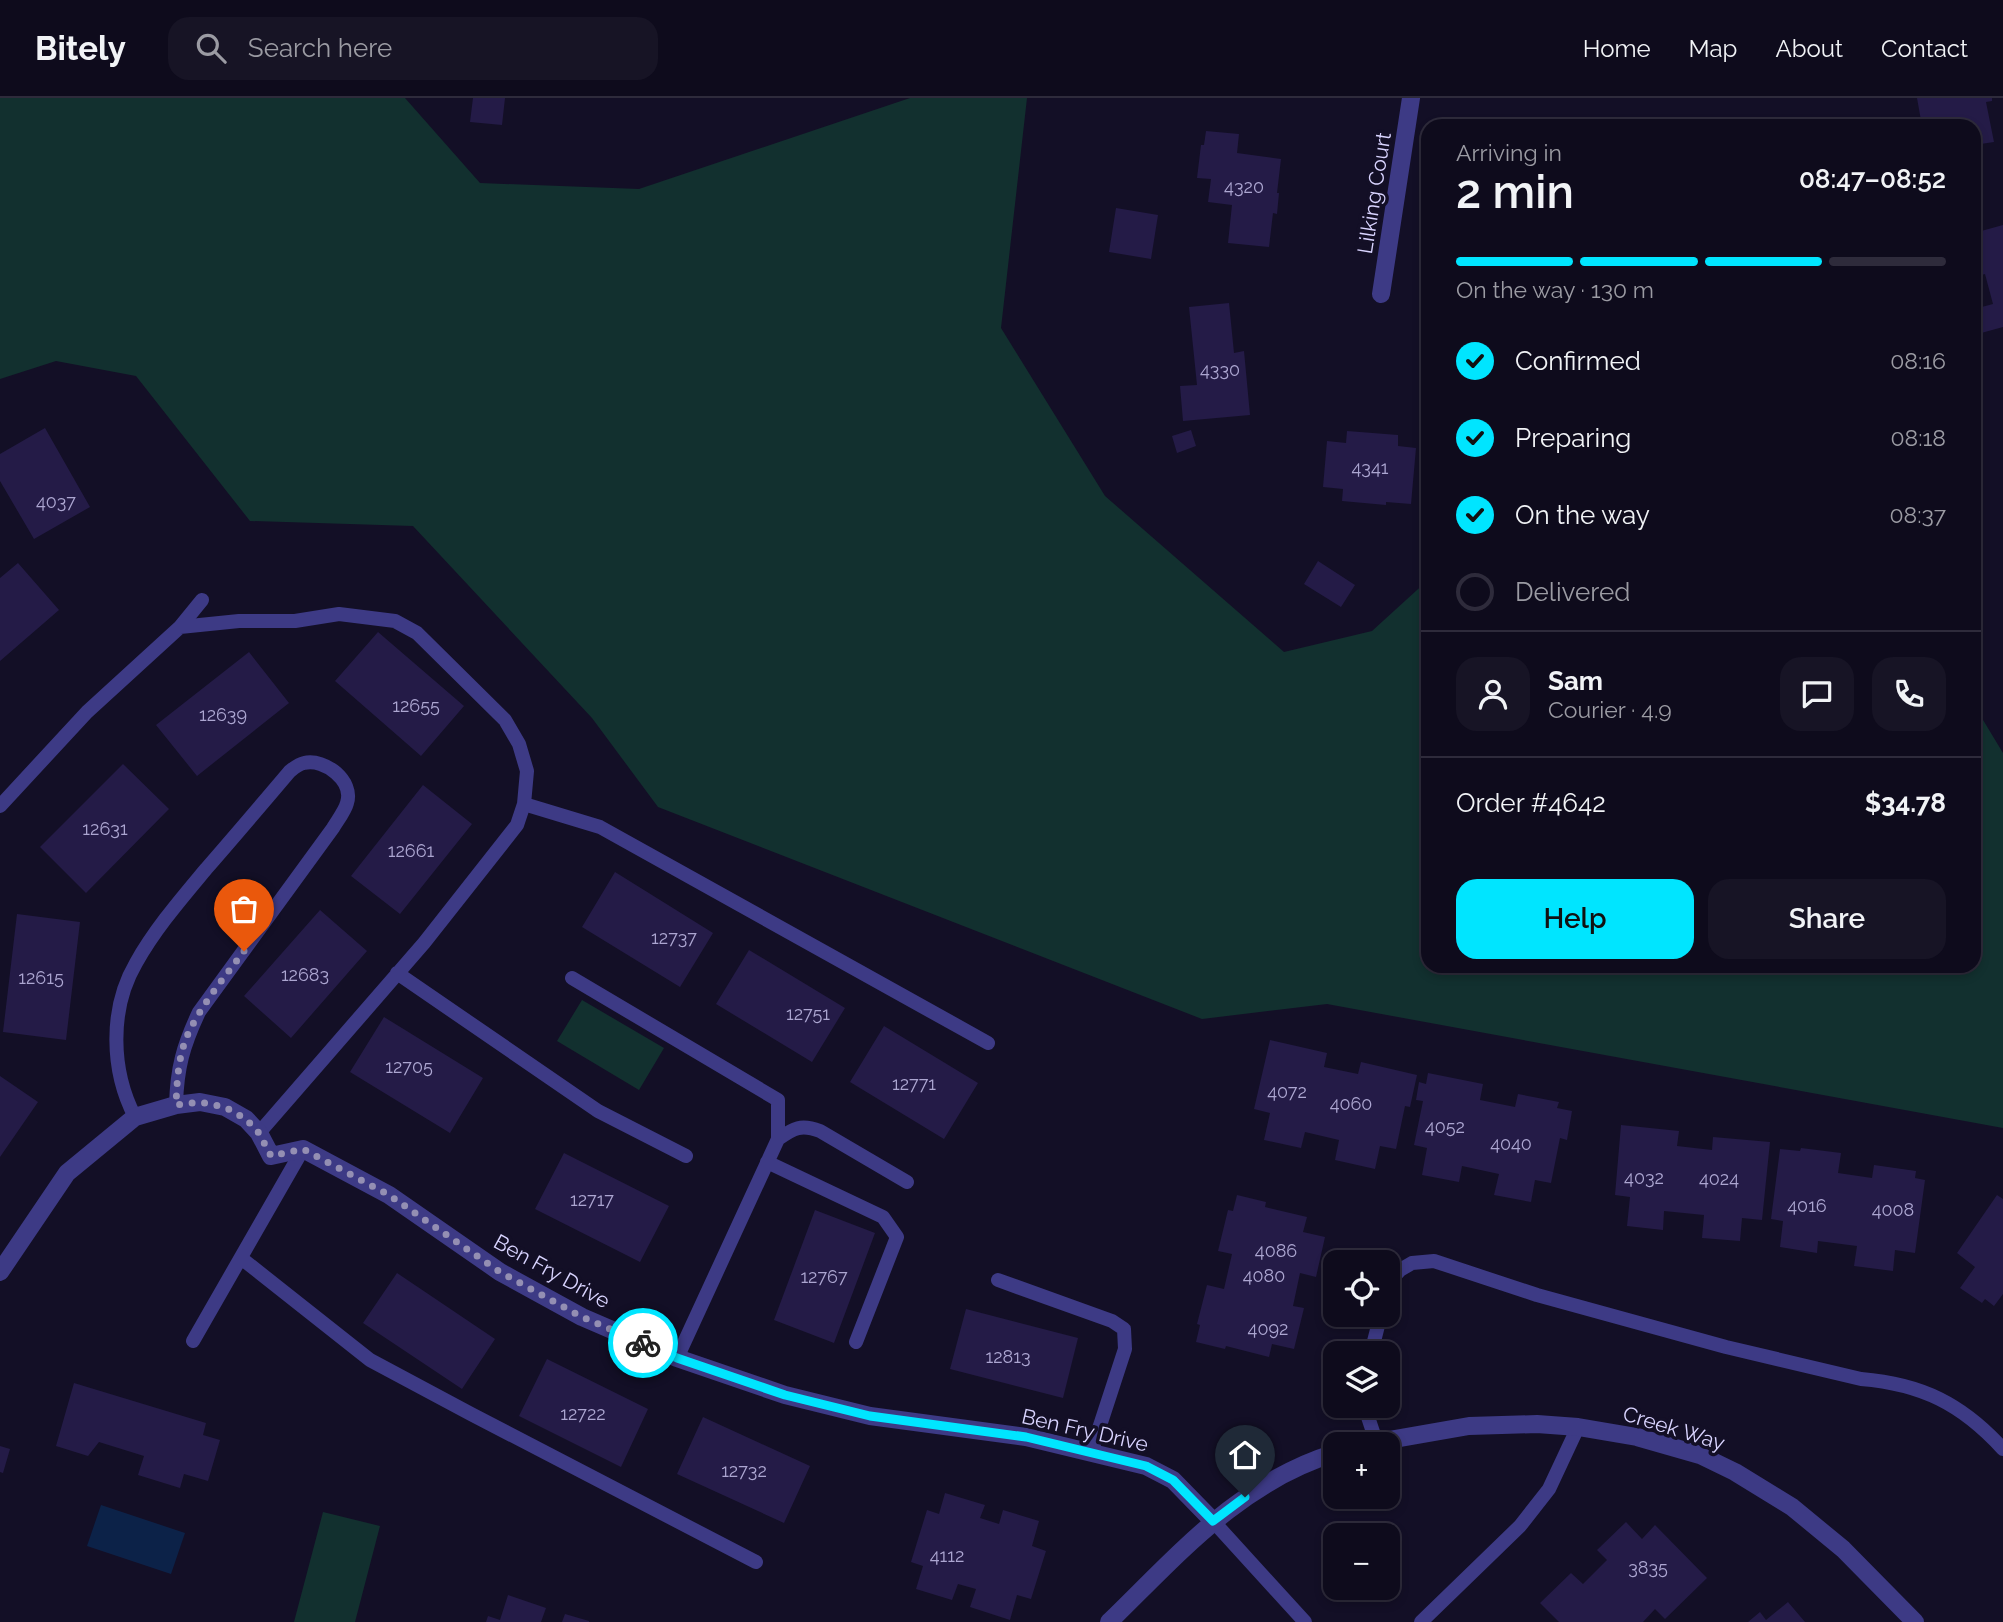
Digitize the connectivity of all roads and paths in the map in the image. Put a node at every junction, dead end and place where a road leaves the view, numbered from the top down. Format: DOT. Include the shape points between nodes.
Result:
graph roads {
  1 [pos="1411,98"];
  2 [pos="1381,294"];
  3 [pos="202,600"];
  4 [pos="180,627"];
  5 [pos="524,804"];
  6 [pos="0,806"];
  7 [pos="397,973"];
  8 [pos="572,978"];
  9 [pos="988,1042"];
  10 [pos="176,1105"];
  11 [pos="135,1117"];
  12 [pos="259,1133"];
  13 [pos="778,1139"];
  14 [pos="303,1149"];
  15 [pos="686,1156"];
  16 [pos="767,1162"];
  17 [pos="907,1182"];
  18 [pos="241,1258"];
  19 [pos="1400,1270"];
  20 [pos="0,1272"];
  21 [pos="998,1280"];
  22 [pos="193,1341"];
  23 [pos="856,1342"];
  24 [pos="677,1358"];
  25 [pos="1578,1427"];
  26 [pos="1400,1437"];
  27 [pos="2003,1449"];
  28 [pos="1091,1453"];
  29 [pos="1323,1457"];
  30 [pos="1213,1521"];
  31 [pos="756,1562"];
  32 [pos="1109,1622"];
  33 [pos="1305,1622"];
  34 [pos="1421,1622"];
  35 [pos="1915,1622"];
  1 -- 2 [label="street, Lilking Court"];
  3 -- 4 [label="lane"];
  4 -- 5 [label="lane" via="339,614 395,621 417,634 505,720 527,771"];
  4 -- 6 [label="lane" via="87,712"];
  5 -- 7 [label="lane" via="517,825"];
  5 -- 9 [label="lane" via="600,827"];
  7 -- 12 [label="lane"];
  7 -- 15 [label="lane" via="597,1111"];
  8 -- 13 [label="lane" via="778,1100"];
  10 -- 11 [label="street"];
  10 -- 11 [label="lane" via="177,1075 199,1012 348,803 342,777 318,762 289,771 167,915 134,964 121,998 116,1034 118,1070"];
  10 -- 12 [label="street" via="200,1102 225,1107"];
  11 -- 20 [label="street" via="67,1173"];
  12 -- 14 [label="street" via="271,1156"];
  13 -- 16 [label="lane"];
  13 -- 17 [label="lane" via="794,1128 820,1131"];
  14 -- 18 [label="lane"];
  14 -- 24 [label="street, Ben Fry Drive" via="389,1195 500,1272 582,1317"];
  16 -- 23 [label="lane" via="883,1217 897,1237"];
  16 -- 24 [label="lane"];
  18 -- 22 [label="lane"];
  18 -- 31 [label="lane" via="370,1360"];
  19 -- 27 [label="lane" via="1412,1263 1434,1261 1537,1295 1726,1347 1916,1388 1952,1405"];
  21 -- 28 [label="lane" via="1124,1329 1125,1349"];
  24 -- 28 [label="street, Ben Fry Drive" via="785,1395 870,1416 1026,1437"];
  25 -- 26 [label="street, Creek Way" via="1469,1426"];
  25 -- 34 [label="lane" via="1549,1489 1520,1526"];
  25 -- 35 [label="street, Creek Way" via="1648,1440 1700,1455 1735,1472 1792,1507 1843,1549"];
  28 -- 30 [label="street, Ben Fry Drive" via="1146,1466 1173,1480"];
  29 -- 30 [label="street" via="1262,1485"];
  30 -- 32 [label="street"];
  30 -- 33 [label="lane"];
}
